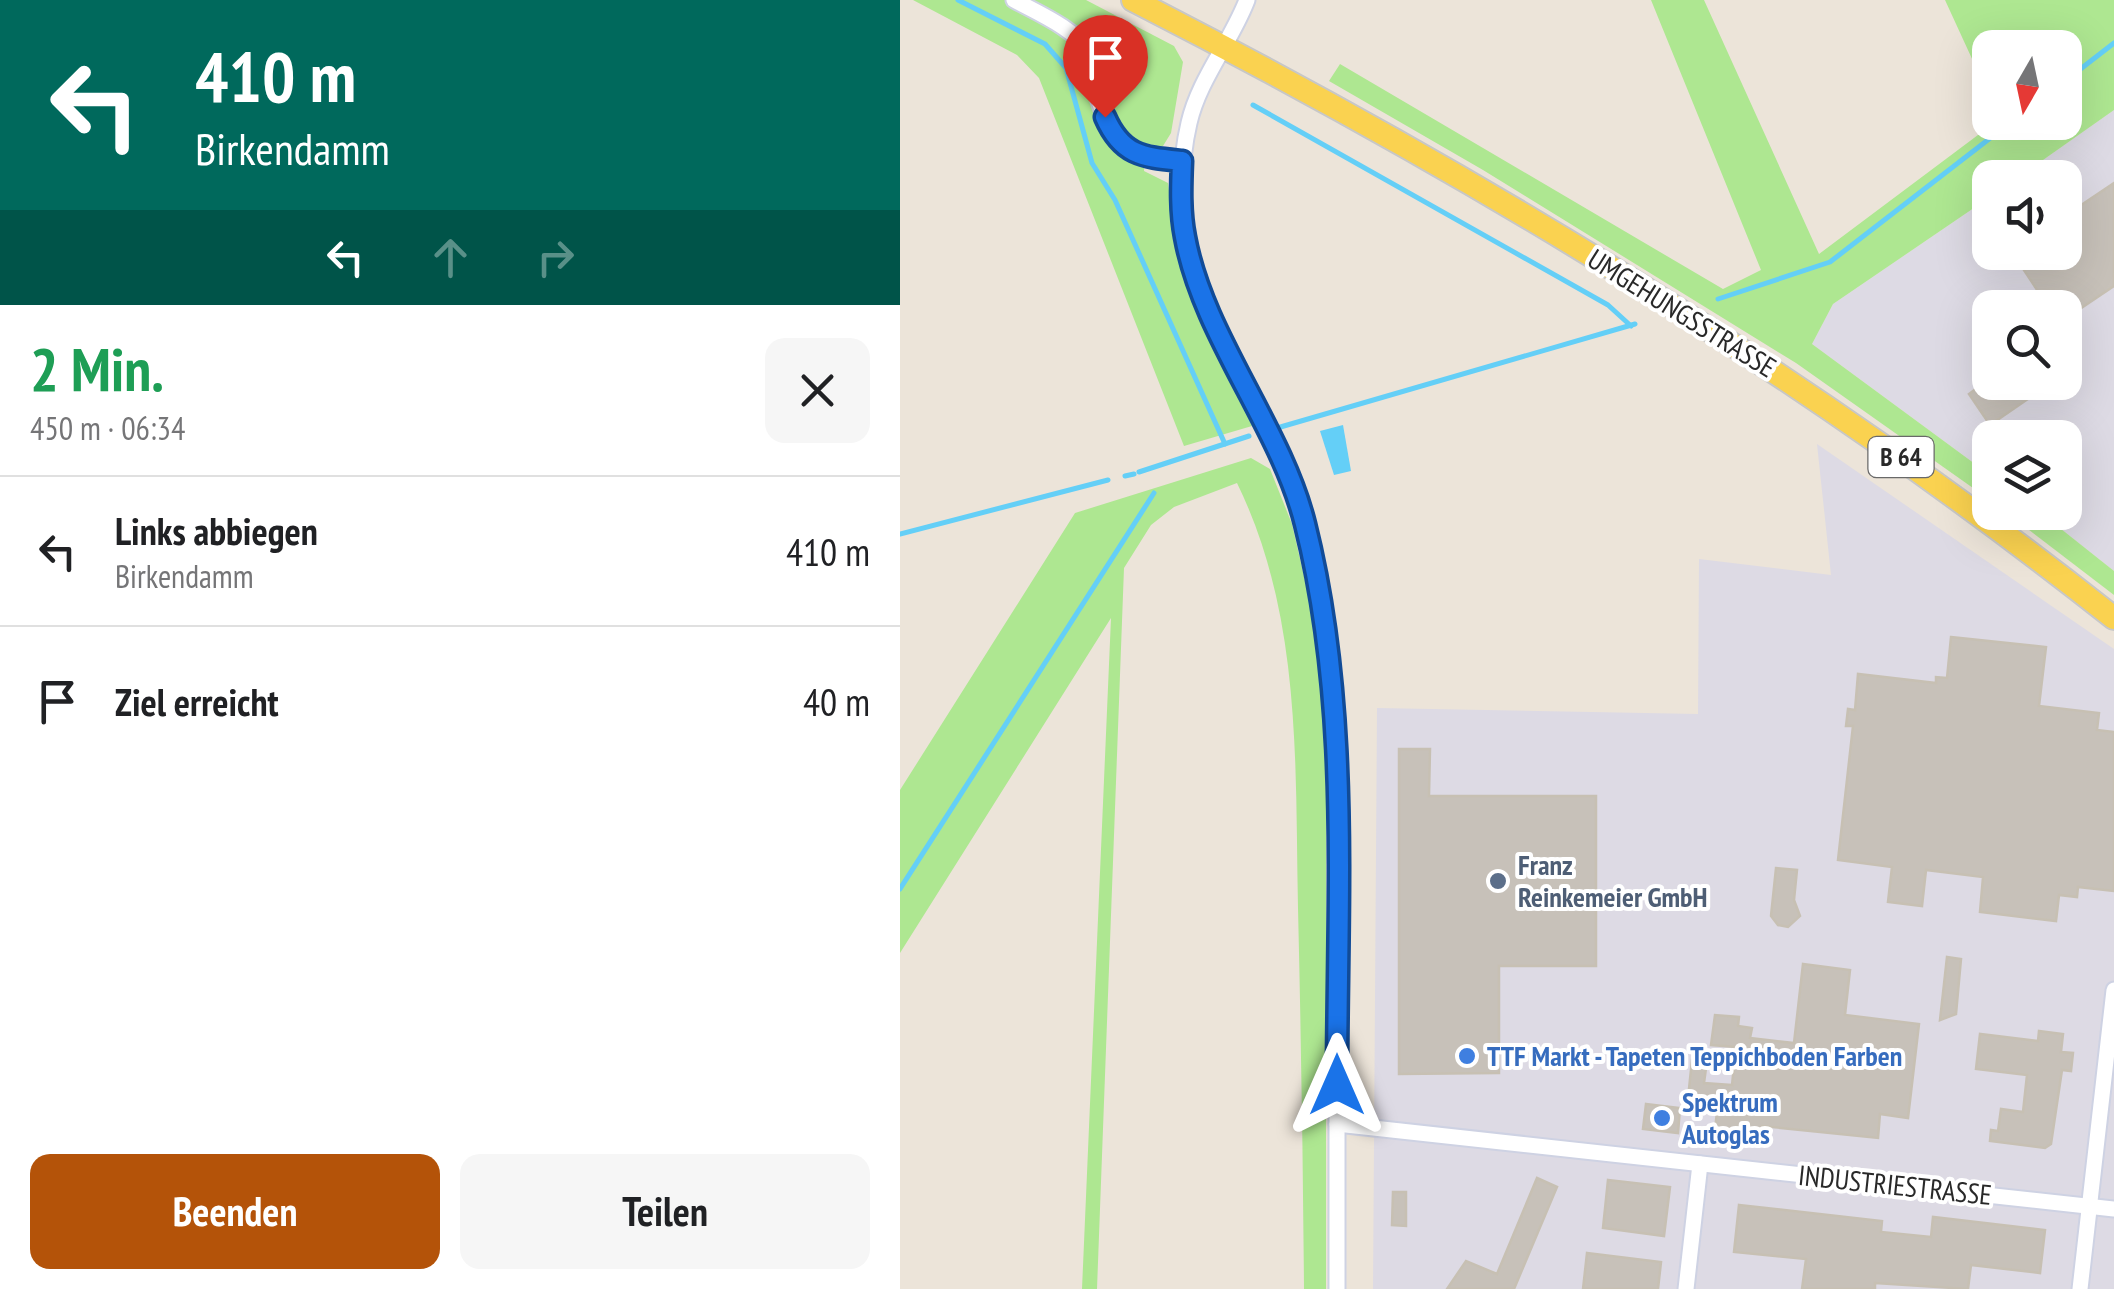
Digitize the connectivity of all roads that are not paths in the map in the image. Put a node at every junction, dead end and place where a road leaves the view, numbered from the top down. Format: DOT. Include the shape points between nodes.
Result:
graph roads {
  1 [pos="1014,0"];
  2 [pos="1132,0"];
  3 [pos="1247,0"];
  4 [pos="1225,48"];
  5 [pos="1182,161"];
  6 [pos="2114,618"];
  7 [pos="2114,990"];
  8 [pos="1337,1124"];
  9 [pos="1700,1164"];
  10 [pos="2089,1206"];
  11 [pos="2114,1209"];
  12 [pos="1337,1289"];
  13 [pos="1686,1289"];
  14 [pos="2080,1289"];
  1 -- 5 [label="street" via="1060,24 1088,51 1114,136 1148,158"];
  2 -- 4 [label="main road, B 64"];
  3 -- 4 [label="street"];
  4 -- 5 [label="street" via="1194,103"];
  4 -- 6 [label="main road, UMGEHUNGSSTRASSE / B 64" via="1680,308 1849,420"];
  5 -- 8 [label="street" via="1185,240 1304,520 1325,619 1337,728"];
  7 -- 10 [label="street"];
  8 -- 9 [label="street, INDUSTRIESTRASSE"];
  8 -- 12 [label="street"];
  9 -- 10 [label="street, INDUSTRIESTRASSE"];
  9 -- 13 [label="street"];
  10 -- 11 [label="street, INDUSTRIESTRASSE"];
  10 -- 14 [label="street"];
}
